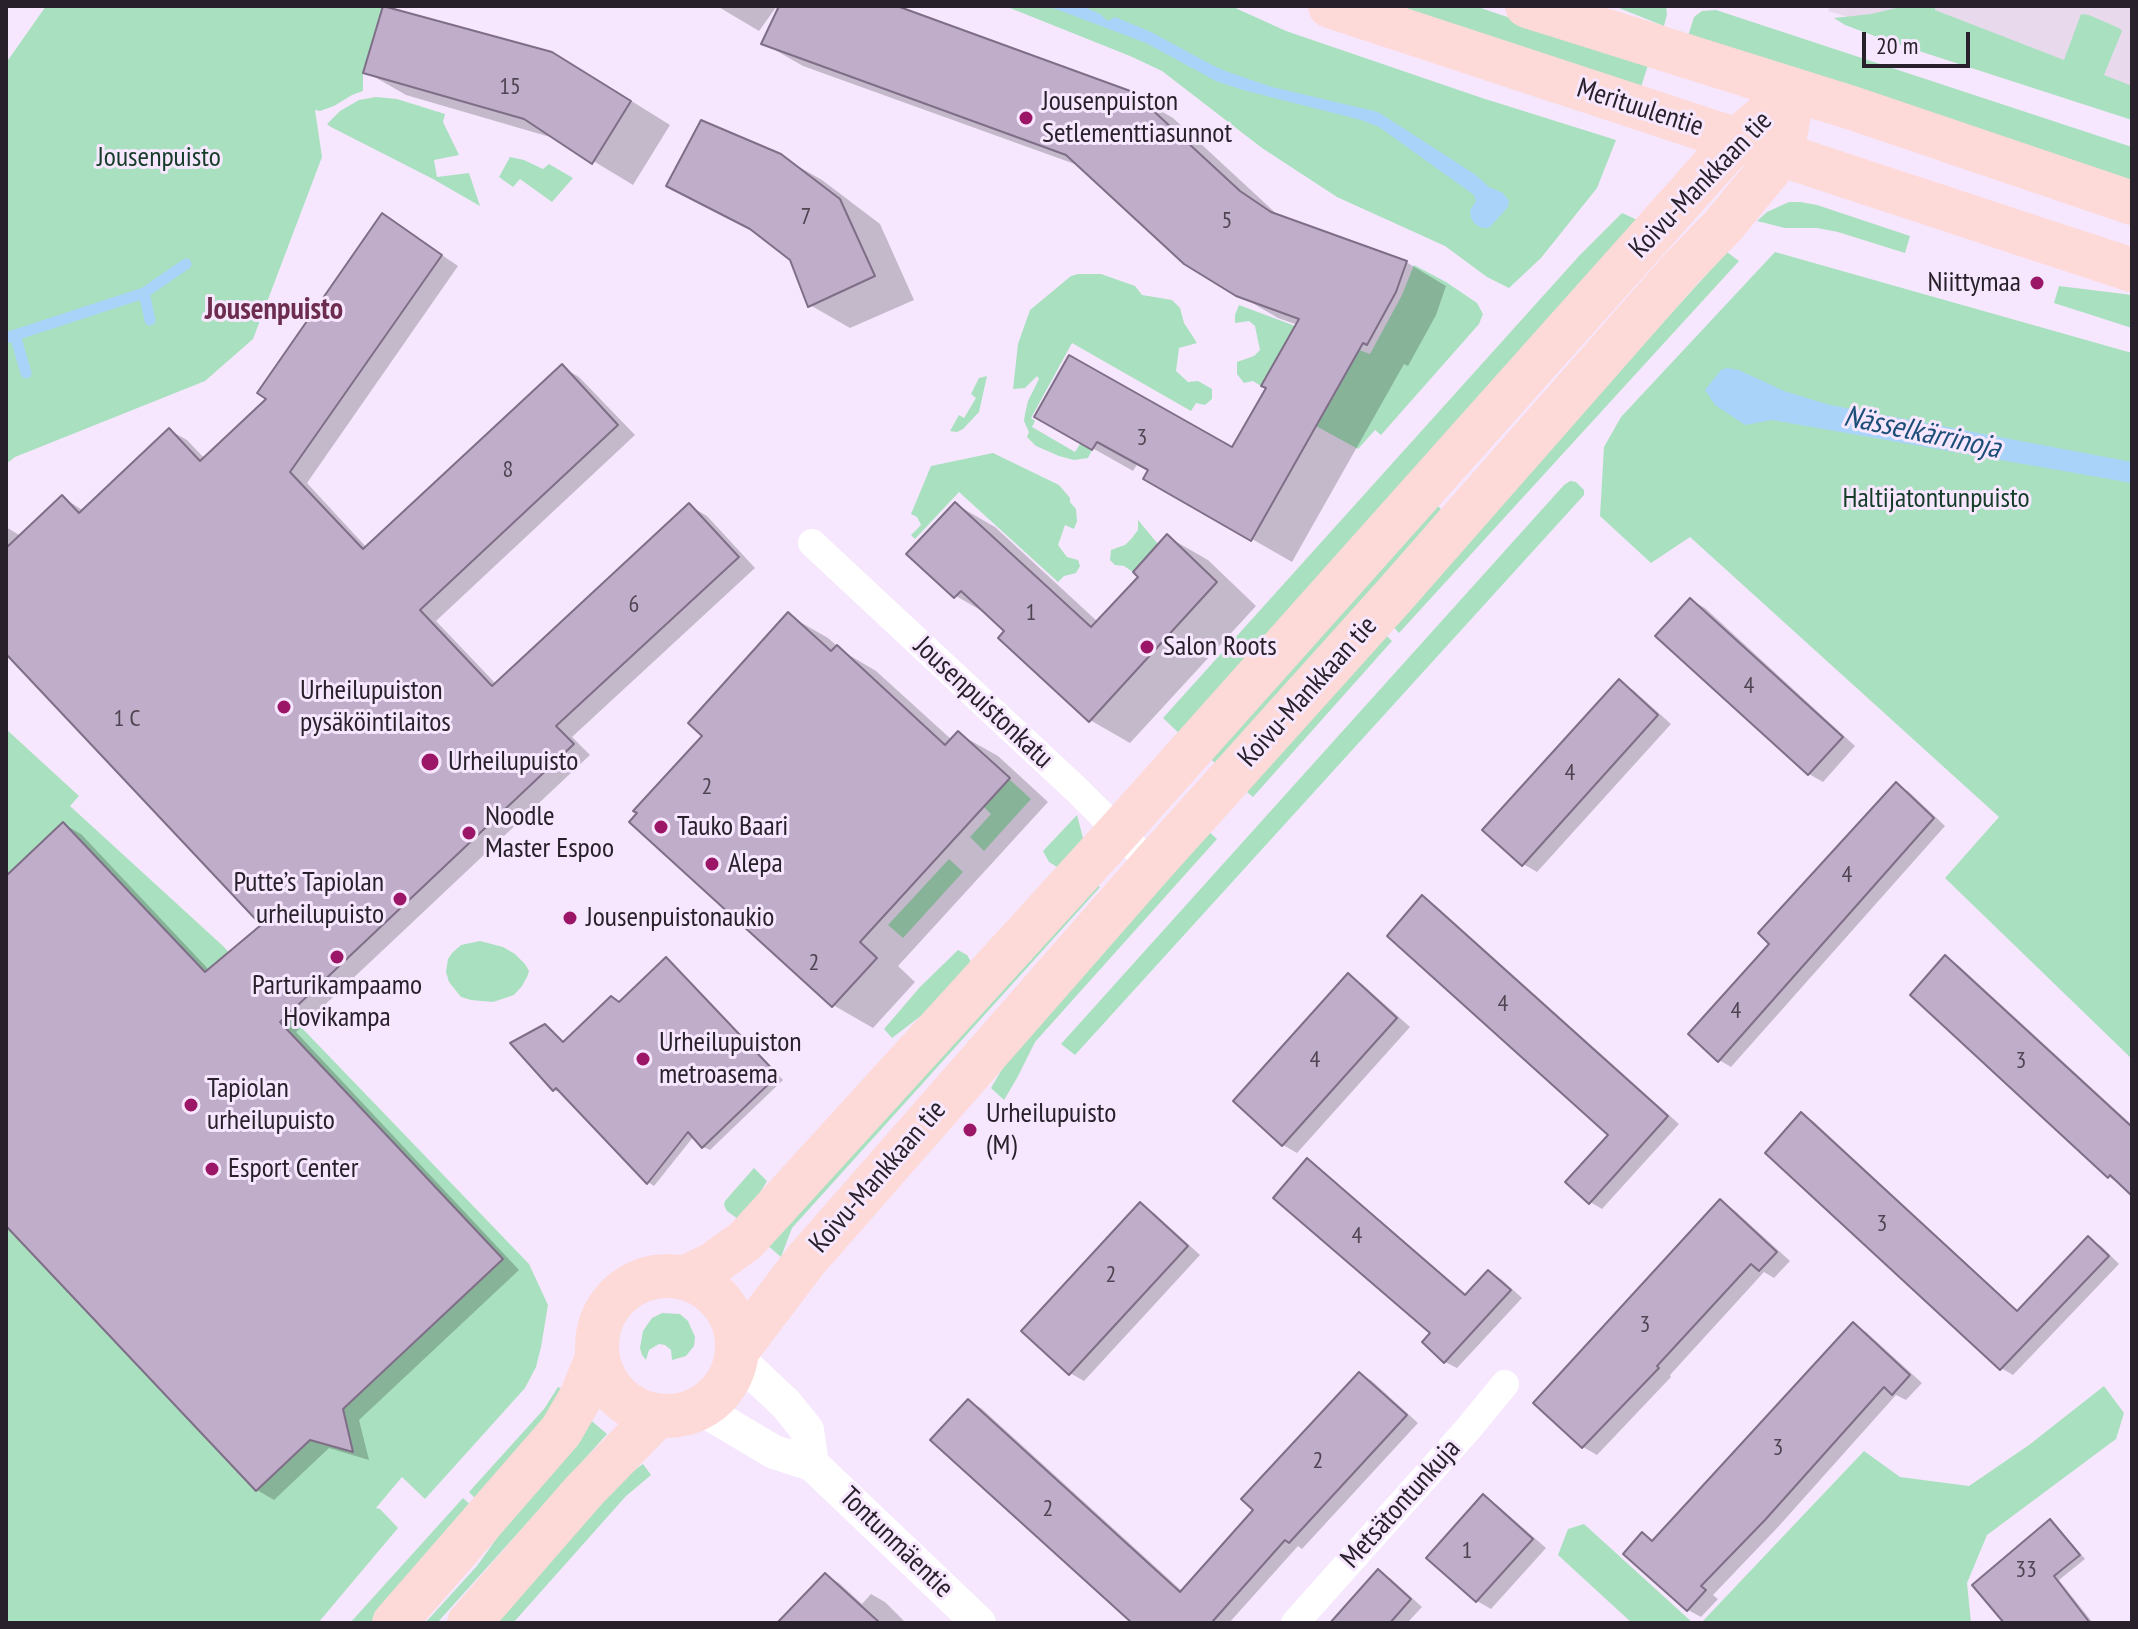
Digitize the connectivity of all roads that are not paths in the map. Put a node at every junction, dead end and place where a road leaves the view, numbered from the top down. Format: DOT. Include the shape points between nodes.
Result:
graph roads {
  1 [pos="1330,6"];
  2 [pos="1527,6"];
  3 [pos="1793,92"];
  4 [pos="1736,140"];
  5 [pos="1782,154"];
  6 [pos="2132,203"];
  7 [pos="2132,270"];
  8 [pos="812,543"];
  9 [pos="1119,831"];
  10 [pos="1152,865"];
  11 [pos="684,1278"];
  12 [pos="737,1354"];
  13 [pos="598,1355"];
  14 [pos="1505,1384"];
  15 [pos="679,1412"];
  16 [pos="812,1464"];
  17 [pos="394,1623"];
  18 [pos="469,1623"];
  19 [pos="979,1623"];
  20 [pos="1295,1623"];
  1 -- 4 [label="main road, Merituulentie"];
  2 -- 3 [label="main road"];
  3 -- 4 [label="main road, Koivu-Mankkaan tie"];
  3 -- 5 [label="main road, Koivu-Mankkaan tie"];
  3 -- 6 [label="main road"];
  4 -- 5 [label="main road, Merituulentie"];
  4 -- 9 [label="main road, Koivu-Mankkaan tie"];
  5 -- 7 [label="main road, Merituulentie"];
  5 -- 10 [label="main road, Koivu-Mankkaan tie"];
  8 -- 9 [label="street, Jousenpuistonkatu"];
  9 -- 10 [label="street, Jousenpuistonkatu"];
  9 -- 11 [label="main road, Koivu-Mankkaan tie" via="746,1240"];
  10 -- 12 [label="main road, Koivu-Mankkaan tie" via="806,1260"];
  11 -- 12 [label="main road" via="724,1305 732,1319"];
  11 -- 13 [label="main road" via="642,1281 615,1299 598,1335"];
  12 -- 15 [label="main road" via="732,1372 713,1399"];
  12 -- 16 [label="street" via="807,1430"];
  13 -- 15 [label="main road" via="617,1396 643,1412"];
  13 -- 17 [label="main road" via="561,1431"];
  14 -- 20 [label="street, Metsätontunkuja"];
  15 -- 16 [label="street, Tontunmäentie"];
  15 -- 18 [label="main road" via="584,1491"];
  16 -- 19 [label="street, Tontunmäentie"];
}
